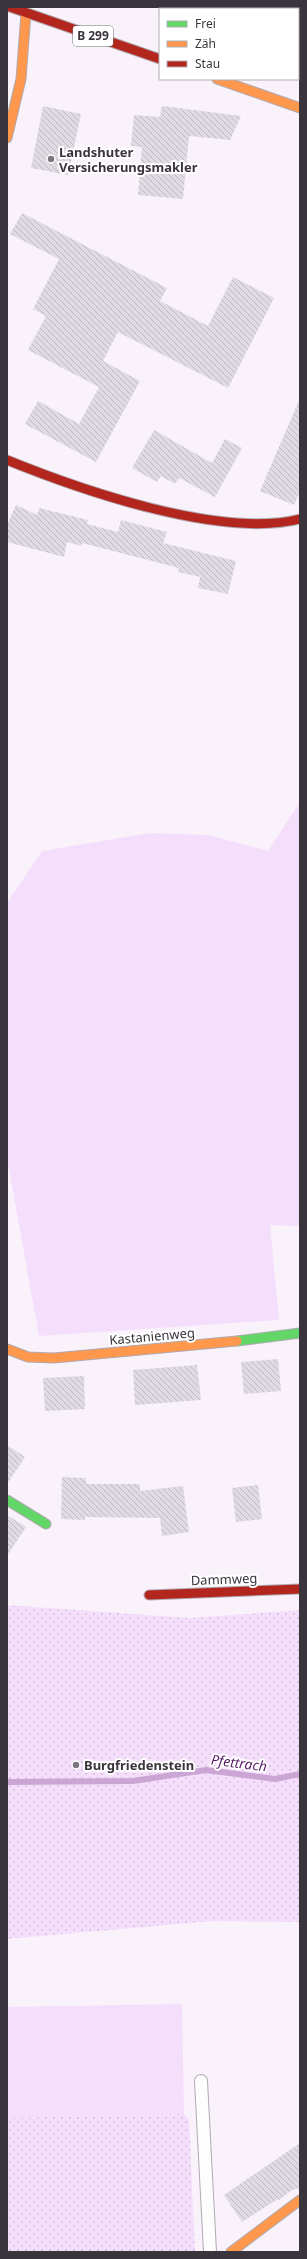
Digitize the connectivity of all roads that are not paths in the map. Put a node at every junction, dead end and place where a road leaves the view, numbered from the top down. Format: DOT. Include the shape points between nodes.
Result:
graph roads {
  1 [pos="10,7"];
  2 [pos="26,13"];
  3 [pos="159,59"];
  4 [pos="220,80"];
  5 [pos="300,108"];
  6 [pos="7,138"];
  7 [pos="7,460"];
  8 [pos="300,520"];
  9 [pos="300,1333"];
  10 [pos="7,1348"];
  11 [pos="7,1500"];
  12 [pos="46,1524"];
  13 [pos="300,1589"];
  14 [pos="149,1595"];
  15 [pos="201,2081"];
  16 [pos="300,2200"];
  17 [pos="210,2252"];
  18 [pos="231,2252"];
  1 -- 2 [label="street, B 299"];
  2 -- 3 [label="street, B 299"];
  2 -- 6 [label="street" via="21,79"];
  4 -- 5 [label="street"];
  7 -- 8 [label="street" via="99,495 170,512 234,523 267,525"];
  9 -- 10 [label="street, Kastanienweg" via="224,1343 54,1358 28,1357"];
  11 -- 12 [label="street"];
  13 -- 14 [label="street, Dammweg"];
  15 -- 17 [label="lane"];
  16 -- 18 [label="street"];
}
